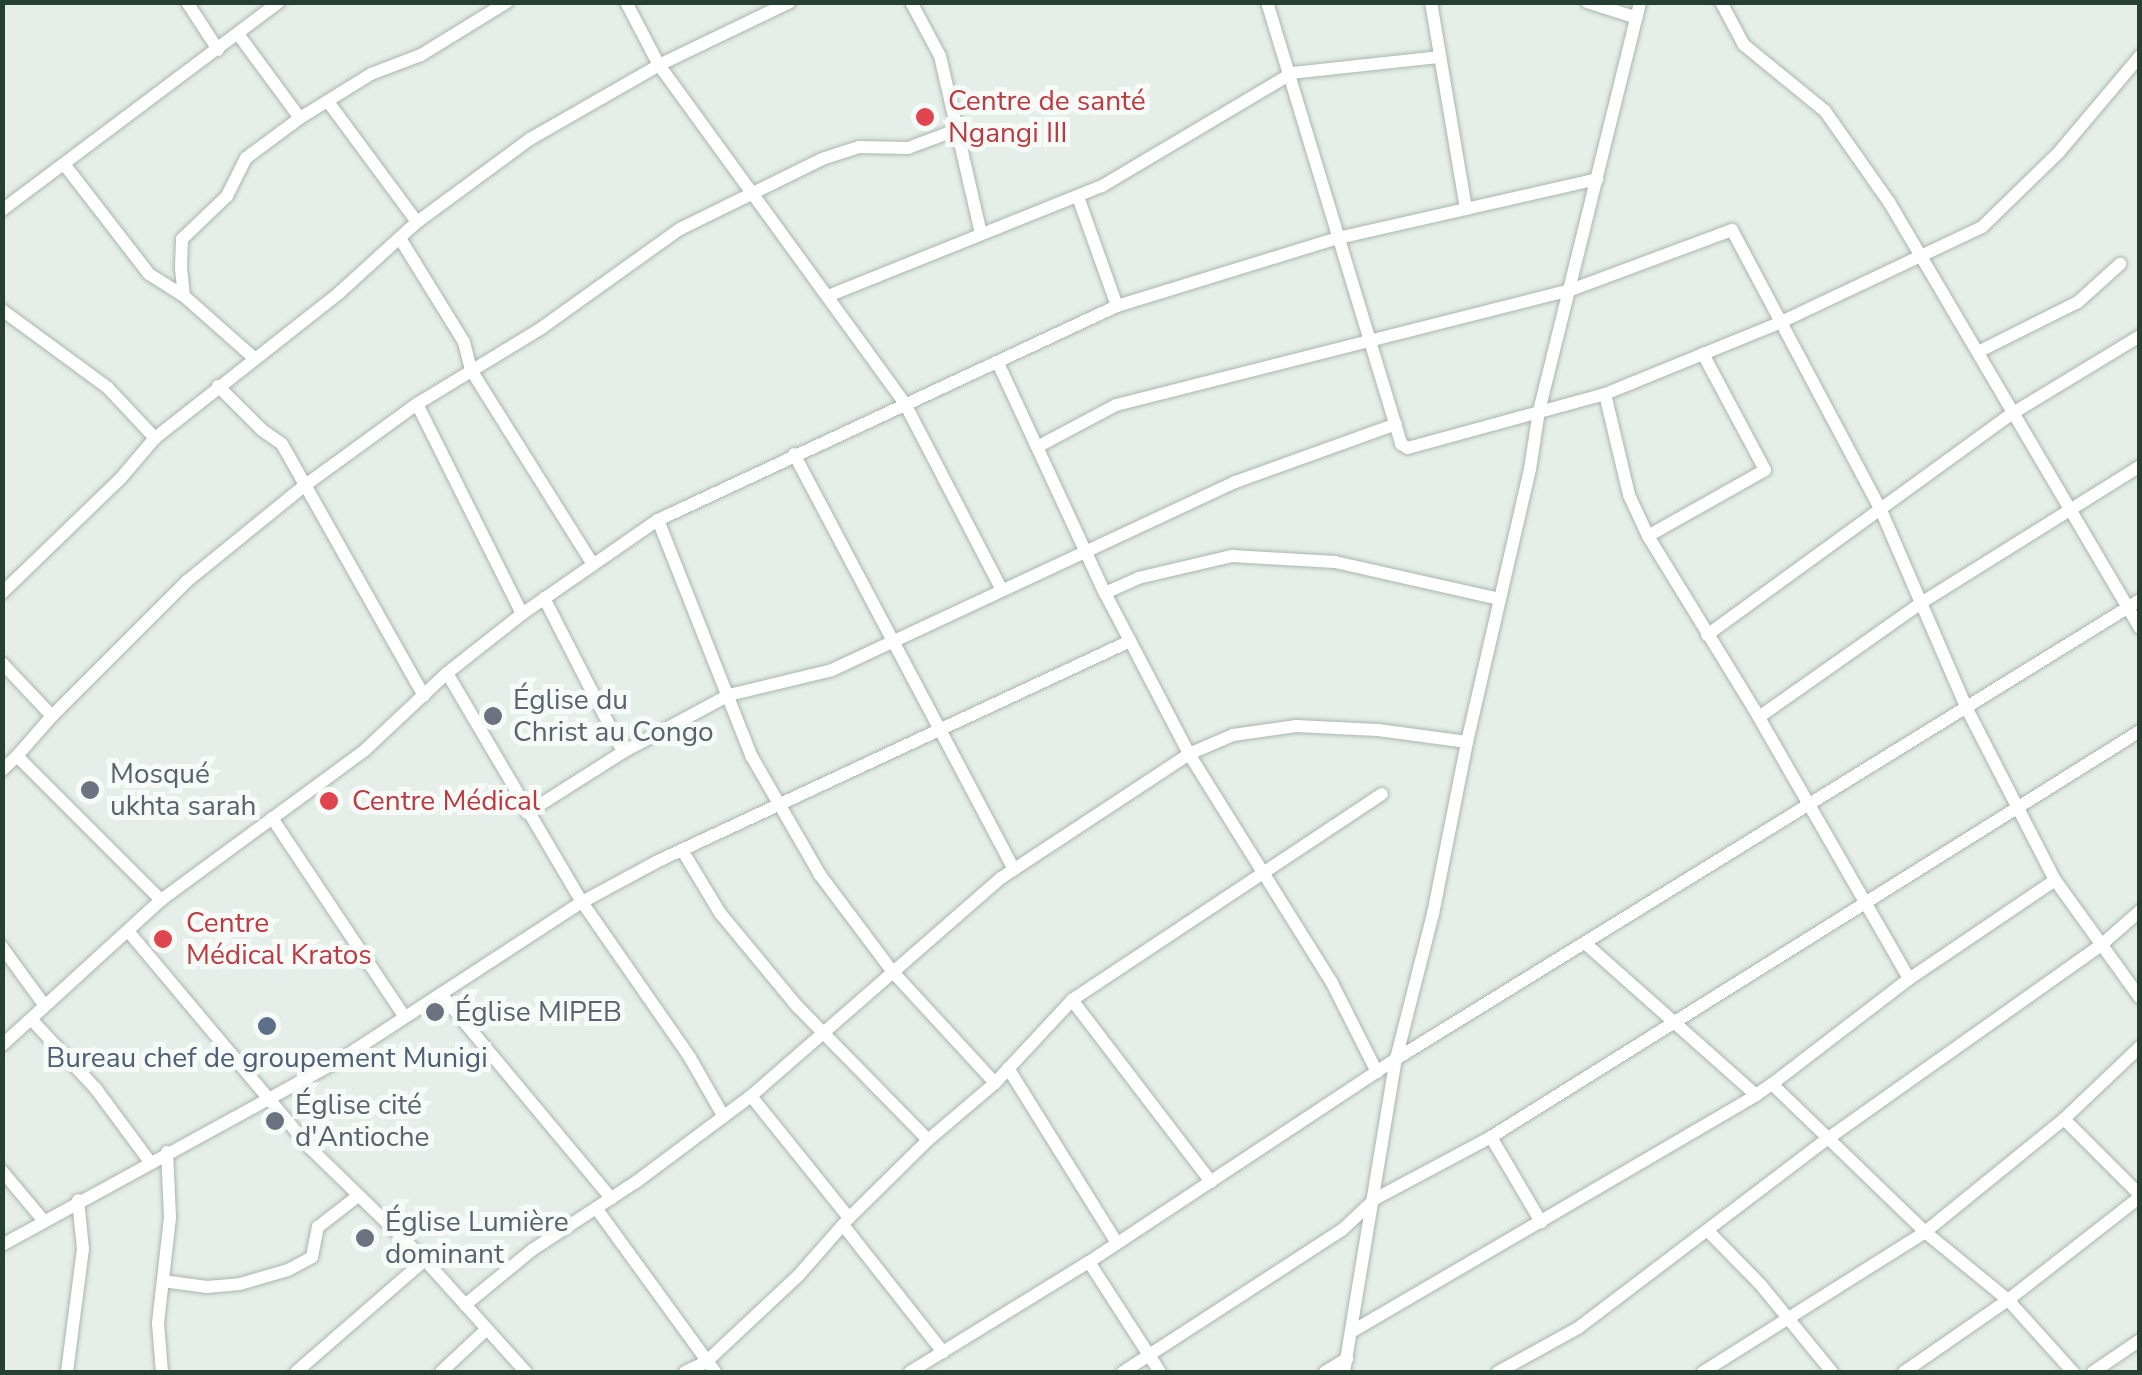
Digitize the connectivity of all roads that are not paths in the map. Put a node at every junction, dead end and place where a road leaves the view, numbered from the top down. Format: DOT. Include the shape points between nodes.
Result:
graph roads {
  1 [pos="187,2"];
  2 [pos="279,2"];
  3 [pos="507,2"];
  4 [pos="626,2"];
  5 [pos="790,2"];
  6 [pos="911,2"];
  7 [pos="1267,2"];
  8 [pos="1431,2"];
  9 [pos="1587,2"];
  10 [pos="1640,2"];
  11 [pos="1721,2"];
  12 [pos="772,6"];
  13 [pos="1637,18"];
  14 [pos="238,34"];
  15 [pos="218,50"];
  16 [pos="2140,56"];
  17 [pos="1440,57"];
  18 [pos="659,65"];
  19 [pos="1292,73"];
  20 [pos="329,103"];
  21 [pos="300,118"];
  22 [pos="956,130"];
  23 [pos="64,164"];
  24 [pos="1596,179"];
  25 [pos="752,194"];
  26 [pos="1078,196"];
  27 [pos="1466,209"];
  28 [pos="2,210"];
  29 [pos="417,222"];
  30 [pos="981,233"];
  31 [pos="1338,238"];
  32 [pos="401,240"];
  33 [pos="1922,256"];
  34 [pos="2120,264"];
  35 [pos="1568,291"];
  36 [pos="184,296"];
  37 [pos="828,296"];
  38 [pos="1117,306"];
  39 [pos="2,310"];
  40 [pos="1781,322"];
  41 [pos="2140,336"];
  42 [pos="1372,342"];
  43 [pos="1978,352"];
  44 [pos="1702,354"];
  45 [pos="253,357"];
  46 [pos="998,363"];
  47 [pos="471,370"];
  48 [pos="218,386"];
  49 [pos="1605,394"];
  50 [pos="904,402"];
  51 [pos="417,404"];
  52 [pos="1539,411"];
  53 [pos="2013,413"];
  54 [pos="1396,424"];
  55 [pos="155,438"];
  56 [pos="1038,448"];
  57 [pos="794,454"];
  58 [pos="2140,466"];
  59 [pos="304,486"];
  60 [pos="1880,508"];
  61 [pos="2070,510"];
  62 [pos="658,520"];
  63 [pos="1648,536"];
  64 [pos="1084,548"];
  65 [pos="592,563"];
  66 [pos="1001,588"];
  67 [pos="1105,593"];
  68 [pos="2,594"];
  69 [pos="544,598"];
  70 [pos="1499,599"];
  71 [pos="2140,600"];
  72 [pos="1921,603"];
  73 [pos="2126,608"];
  74 [pos="522,614"];
  75 [pos="2140,628"];
  76 [pos="1708,635"];
  77 [pos="894,638"];
  78 [pos="1130,641"];
  79 [pos="2,663"];
  80 [pos="448,673"];
  81 [pos="424,696"];
  82 [pos="729,696"];
  83 [pos="1966,707"];
  84 [pos="52,716"];
  85 [pos="1760,717"];
  86 [pos="942,728"];
  87 [pos="2140,731"];
  88 [pos="1467,742"];
  89 [pos="623,752"];
  90 [pos="1189,754"];
  91 [pos="17,756"];
  92 [pos="2,770"];
  93 [pos="1382,794"];
  94 [pos="1809,804"];
  95 [pos="778,805"];
  96 [pos="2018,806"];
  97 [pos="527,813"];
  98 [pos="272,818"];
  99 [pos="682,850"];
  100 [pos="1014,869"];
  101 [pos="1264,874"];
  102 [pos="2055,880"];
  103 [pos="161,900"];
  104 [pos="582,902"];
  105 [pos="1865,904"];
  106 [pos="2140,911"];
  107 [pos="128,931"];
  108 [pos="1586,944"];
  109 [pos="2100,946"];
  110 [pos="2,947"];
  111 [pos="892,971"];
  112 [pos="1909,979"];
  113 [pos="442,994"];
  114 [pos="2140,998"];
  115 [pos="1072,1000"];
  116 [pos="45,1006"];
  117 [pos="404,1016"];
  118 [pos="31,1019"];
  119 [pos="1673,1024"];
  120 [pos="821,1032"];
  121 [pos="2,1045"];
  122 [pos="2140,1047"];
  123 [pos="1396,1059"];
  124 [pos="1008,1068"];
  125 [pos="1376,1072"];
  126 [pos="995,1082"];
  127 [pos="1772,1084"];
  128 [pos="1756,1094"];
  129 [pos="750,1096"];
  130 [pos="268,1100"];
  131 [pos="724,1116"];
  132 [pos="2064,1118"];
  133 [pos="1491,1136"];
  134 [pos="1830,1137"];
  135 [pos="928,1140"];
  136 [pos="167,1152"];
  137 [pos="150,1162"];
  138 [pos="2,1172"];
  139 [pos="1211,1182"];
  140 [pos="358,1196"];
  141 [pos="2140,1196"];
  142 [pos="611,1198"];
  143 [pos="1375,1198"];
  144 [pos="78,1200"];
  145 [pos="596,1208"];
  146 [pos="44,1221"];
  147 [pos="846,1222"];
  148 [pos="1540,1222"];
  149 [pos="1710,1232"];
  150 [pos="1925,1232"];
  151 [pos="2,1244"];
  152 [pos="1117,1244"];
  153 [pos="425,1260"];
  154 [pos="1089,1262"];
  155 [pos="162,1282"];
  156 [pos="2008,1300"];
  157 [pos="465,1304"];
  158 [pos="1788,1321"];
  159 [pos="488,1329"];
  160 [pos="1352,1332"];
  161 [pos="2140,1340"];
  162 [pos="943,1352"];
  163 [pos="1149,1356"];
  164 [pos="1346,1366"];
  165 [pos="711,1367"];
  166 [pos="67,1372"];
  167 [pos="162,1372"];
  168 [pos="297,1372"];
  169 [pos="441,1372"];
  170 [pos="526,1372"];
  171 [pos="684,1372"];
  172 [pos="910,1372"];
  173 [pos="1123,1372"];
  174 [pos="1160,1372"];
  175 [pos="1325,1372"];
  176 [pos="1498,1372"];
  177 [pos="1702,1372"];
  178 [pos="1832,1372"];
  179 [pos="1904,1372"];
  180 [pos="2073,1372"];
  181 [pos="2093,1372"];
  1 -- 15 [label="street"];
  2 -- 14 [label="street"];
  3 -- 20 [label="street"];
  4 -- 18 [label="street"];
  5 -- 12 [label="street"];
  6 -- 22 [label="street" via="940,56"];
  7 -- 19 [label="street"];
  8 -- 17 [label="street"];
  9 -- 13 [label="street"];
  10 -- 13 [label="street"];
  11 -- 33 [label="street" via="1752,53 1825,111"];
  12 -- 18 [label="street"];
  13 -- 24 [label="street"];
  14 -- 15 [label="street"];
  14 -- 21 [label="street"];
  15 -- 23 [label="street"];
  16 -- 33 [label="street" via="2003,211"];
  17 -- 19 [label="street"];
  17 -- 27 [label="street"];
  18 -- 25 [label="street"];
  18 -- 29 [label="street" via="530,139"];
  19 -- 26 [label="street"];
  19 -- 31 [label="street"];
  20 -- 21 [label="street"];
  20 -- 29 [label="street"];
  21 -- 36 [label="street" via="246,158 227,196 182,239"];
  22 -- 25 [label="street" via="908,148 851,149"];
  22 -- 30 [label="street"];
  23 -- 28 [label="street"];
  23 -- 36 [label="street" via="149,274"];
  24 -- 27 [label="street"];
  24 -- 35 [label="street"];
  25 -- 37 [label="street"];
  25 -- 47 [label="street" via="680,229"];
  26 -- 30 [label="street"];
  26 -- 38 [label="street"];
  27 -- 31 [label="street"];
  29 -- 32 [label="street"];
  30 -- 37 [label="street"];
  31 -- 38 [label="street"];
  31 -- 42 [label="street"];
  32 -- 45 [label="street"];
  32 -- 47 [label="street" via="464,342"];
  33 -- 40 [label="street"];
  33 -- 43 [label="street"];
  34 -- 43 [label="street" via="2078,302"];
  35 -- 40 [label="street" via="1732,230"];
  35 -- 42 [label="street"];
  35 -- 52 [label="street"];
  36 -- 45 [label="street"];
  37 -- 50 [label="street"];
  38 -- 46 [label="street"];
  39 -- 55 [label="street" via="108,388"];
  40 -- 44 [label="street"];
  40 -- 60 [label="street"];
  41 -- 53 [label="street"];
  42 -- 54 [label="street"];
  42 -- 56 [label="street" via="1116,405"];
  43 -- 53 [label="street"];
  44 -- 49 [label="street"];
  44 -- 63 [label="street" via="1764,470"];
  45 -- 48 [label="street"];
  46 -- 50 [label="street"];
  46 -- 56 [label="street"];
  47 -- 51 [label="street"];
  47 -- 65 [label="street"];
  48 -- 55 [label="street"];
  48 -- 59 [label="street" via="282,444"];
  49 -- 52 [label="street"];
  49 -- 63 [label="street" via="1629,496"];
  50 -- 57 [label="street"];
  50 -- 66 [label="street"];
  51 -- 59 [label="street"];
  51 -- 74 [label="street"];
  52 -- 54 [label="street" via="1408,448"];
  52 -- 70 [label="street"];
  53 -- 60 [label="street"];
  53 -- 61 [label="street"];
  54 -- 64 [label="street" via="1235,482"];
  55 -- 68 [label="street"];
  56 -- 64 [label="street"];
  57 -- 62 [label="street"];
  57 -- 77 [label="street"];
  58 -- 61 [label="street"];
  59 -- 81 [label="street"];
  59 -- 84 [label="street" via="187,582"];
  60 -- 72 [label="street"];
  60 -- 76 [label="street"];
  61 -- 72 [label="street"];
  61 -- 73 [label="street"];
  62 -- 65 [label="street"];
  62 -- 82 [label="street"];
  63 -- 76 [label="street"];
  64 -- 66 [label="street"];
  64 -- 67 [label="street"];
  65 -- 69 [label="street"];
  66 -- 77 [label="street"];
  67 -- 70 [label="street" via="1138,578 1232,556 1335,562"];
  67 -- 78 [label="street"];
  69 -- 74 [label="street"];
  69 -- 89 [label="street"];
  70 -- 88 [label="street"];
  71 -- 73 [label="street"];
  72 -- 83 [label="street"];
  72 -- 85 [label="street"];
  73 -- 75 [label="street"];
  73 -- 83 [label="street"];
  74 -- 80 [label="street"];
  76 -- 85 [label="street"];
  77 -- 82 [label="street" via="832,670"];
  77 -- 86 [label="street"];
  78 -- 86 [label="street"];
  78 -- 90 [label="street"];
  79 -- 84 [label="street"];
  80 -- 81 [label="street"];
  80 -- 97 [label="street"];
  81 -- 98 [label="street" via="366,750"];
  82 -- 89 [label="street"];
  82 -- 95 [label="street"];
  83 -- 94 [label="street"];
  83 -- 96 [label="street"];
  84 -- 91 [label="street"];
  85 -- 94 [label="street"];
  86 -- 95 [label="street"];
  86 -- 100 [label="street"];
  87 -- 96 [label="street"];
  88 -- 90 [label="street" via="1296,726 1233,736"];
  88 -- 123 [label="street"];
  89 -- 97 [label="street"];
  90 -- 100 [label="street"];
  90 -- 101 [label="street"];
  91 -- 92 [label="street"];
  91 -- 103 [label="street"];
  93 -- 101 [label="street"];
  94 -- 105 [label="street"];
  94 -- 108 [label="street"];
  95 -- 99 [label="street"];
  95 -- 111 [label="street" via="820,876"];
  96 -- 102 [label="street"];
  96 -- 105 [label="street"];
  97 -- 104 [label="street"];
  98 -- 103 [label="street"];
  98 -- 117 [label="street"];
  99 -- 104 [label="street"];
  99 -- 120 [label="street" via="720,913"];
  100 -- 111 [label="street"];
  101 -- 115 [label="street"];
  101 -- 125 [label="street" via="1332,983"];
  102 -- 109 [label="street"];
  102 -- 112 [label="street"];
  103 -- 107 [label="street"];
  104 -- 113 [label="street"];
  104 -- 131 [label="street"];
  105 -- 112 [label="street"];
  105 -- 119 [label="street"];
  106 -- 109 [label="street"];
  107 -- 116 [label="street"];
  107 -- 130 [label="street"];
  108 -- 119 [label="street"];
  108 -- 123 [label="street"];
  109 -- 114 [label="street"];
  109 -- 134 [label="street"];
  110 -- 116 [label="street"];
  111 -- 120 [label="street"];
  111 -- 126 [label="street"];
  112 -- 127 [label="street"];
  113 -- 117 [label="street"];
  113 -- 142 [label="street"];
  115 -- 124 [label="street"];
  115 -- 139 [label="street"];
  116 -- 118 [label="street"];
  117 -- 130 [label="street"];
  118 -- 121 [label="street"];
  118 -- 137 [label="street" via="96,1089"];
  119 -- 128 [label="street"];
  119 -- 133 [label="street"];
  120 -- 129 [label="street"];
  120 -- 135 [label="street"];
  122 -- 132 [label="street"];
  123 -- 125 [label="street"];
  123 -- 143 [label="street"];
  124 -- 126 [label="street"];
  124 -- 152 [label="street"];
  125 -- 139 [label="street"];
  126 -- 135 [label="street"];
  127 -- 128 [label="street"];
  127 -- 134 [label="street"];
  128 -- 148 [label="street"];
  129 -- 131 [label="street"];
  129 -- 147 [label="street"];
  130 -- 136 [label="street"];
  130 -- 140 [label="street"];
  131 -- 142 [label="street"];
  132 -- 141 [label="street"];
  132 -- 150 [label="street"];
  133 -- 143 [label="street"];
  133 -- 148 [label="street"];
  134 -- 149 [label="street"];
  134 -- 150 [label="street"];
  135 -- 147 [label="street"];
  136 -- 137 [label="street"];
  136 -- 155 [label="street" via="170,1217"];
  137 -- 144 [label="street"];
  138 -- 146 [label="street"];
  139 -- 152 [label="street"];
  140 -- 153 [label="street"];
  140 -- 155 [label="street" via="320,1224 312,1257 288,1270 240,1284"];
  141 -- 156 [label="street"];
  142 -- 145 [label="street"];
  143 -- 160 [label="street"];
  143 -- 163 [label="street" via="1342,1230"];
  144 -- 146 [label="street"];
  144 -- 166 [label="street" via="82,1249"];
  145 -- 157 [label="street"];
  145 -- 165 [label="street"];
  146 -- 151 [label="street"];
  147 -- 162 [label="street"];
  147 -- 165 [label="street"];
  148 -- 160 [label="street"];
  149 -- 158 [label="street"];
  149 -- 176 [label="street" via="1578,1328"];
  150 -- 156 [label="street"];
  150 -- 158 [label="street"];
  152 -- 154 [label="street"];
  153 -- 157 [label="street"];
  153 -- 168 [label="street"];
  154 -- 162 [label="street"];
  154 -- 163 [label="street"];
  155 -- 167 [label="street"];
  156 -- 179 [label="street"];
  156 -- 180 [label="street"];
  157 -- 159 [label="street"];
  158 -- 177 [label="street"];
  158 -- 178 [label="street"];
  159 -- 169 [label="street"];
  159 -- 170 [label="street"];
  160 -- 164 [label="street"];
  161 -- 181 [label="street"];
  162 -- 172 [label="street"];
  163 -- 173 [label="street"];
  163 -- 174 [label="street"];
  164 -- 175 [label="street"];
  165 -- 171 [label="street"];
}
